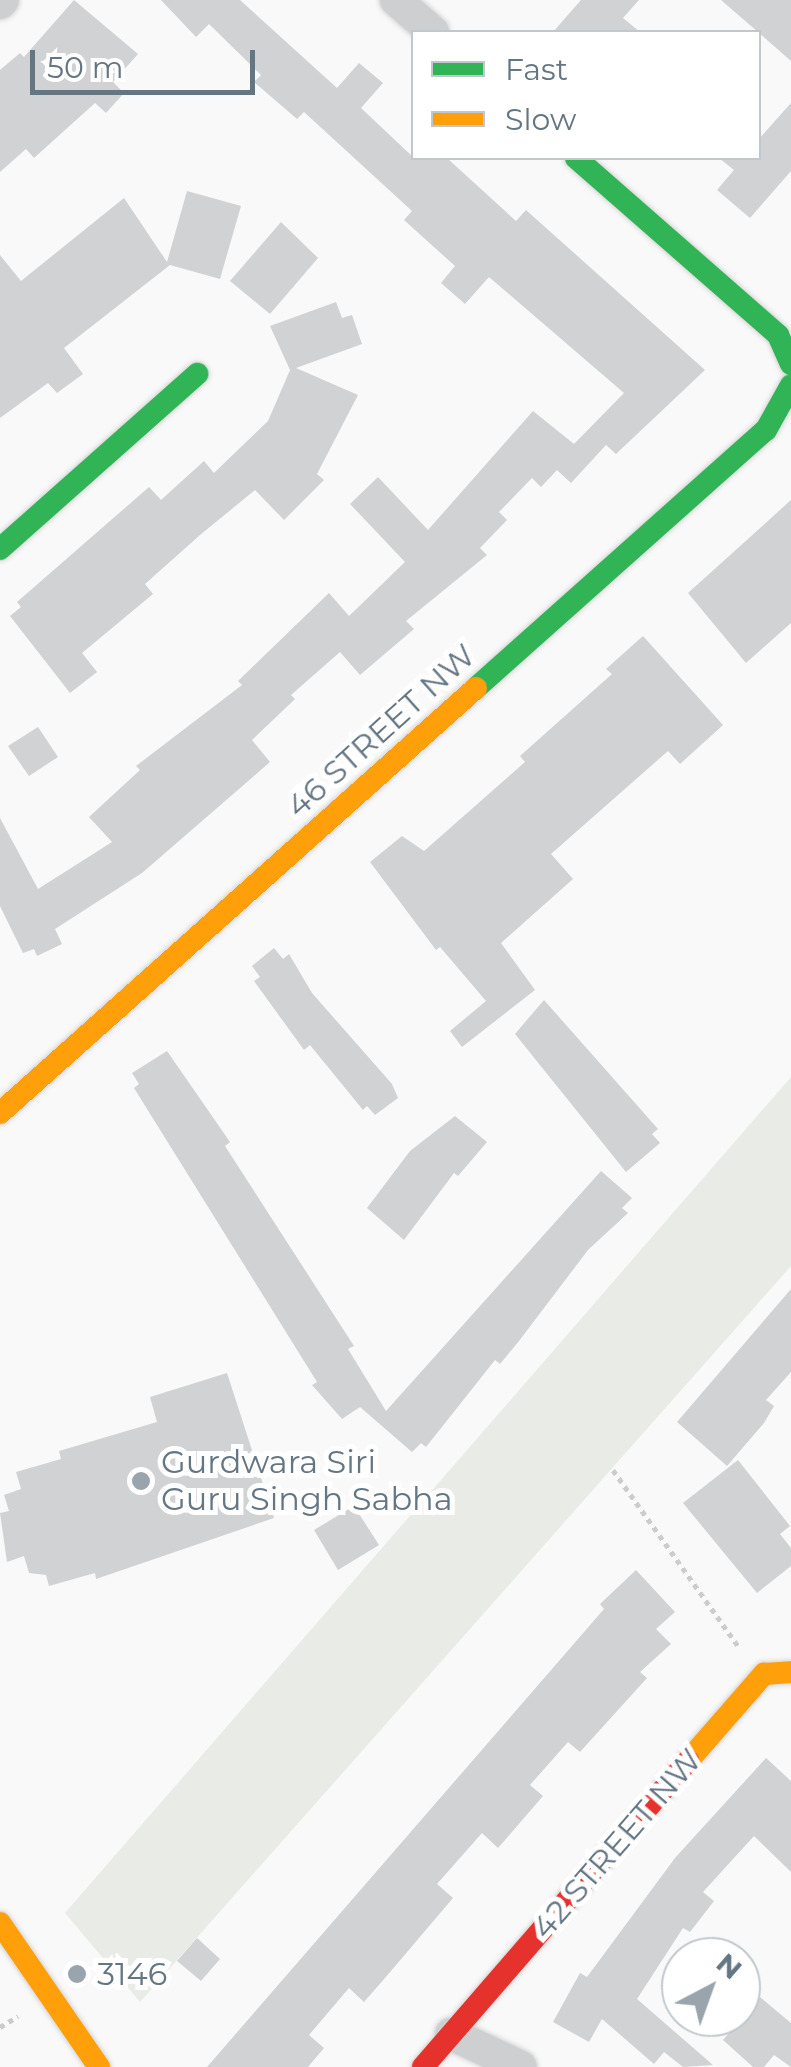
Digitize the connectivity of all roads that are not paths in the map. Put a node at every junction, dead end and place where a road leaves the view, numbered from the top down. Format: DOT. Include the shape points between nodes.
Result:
graph roads {
  1 [pos="396,0"];
  2 [pos="431,30"];
  3 [pos="578,160"];
  4 [pos="791,364"];
  5 [pos="197,374"];
  6 [pos="791,385"];
  7 [pos="0,549"];
  8 [pos="1,1108"];
  9 [pos="791,1672"];
  10 [pos="0,1924"];
  11 [pos="452,2034"];
  12 [pos="99,2067"];
  13 [pos="423,2067"];
  14 [pos="520,2067"];
  1 -- 2 [label="street"];
  3 -- 4 [label="street" via="778,335"];
  5 -- 7 [label="street"];
  6 -- 8 [label="street, 46 STREET NW" via="766,430"];
  9 -- 11 [label="street, 42 STREET NW" via="764,1674"];
  10 -- 12 [label="street"];
  11 -- 13 [label="street, 42 STREET NW"];
  11 -- 14 [label="street"];
}
